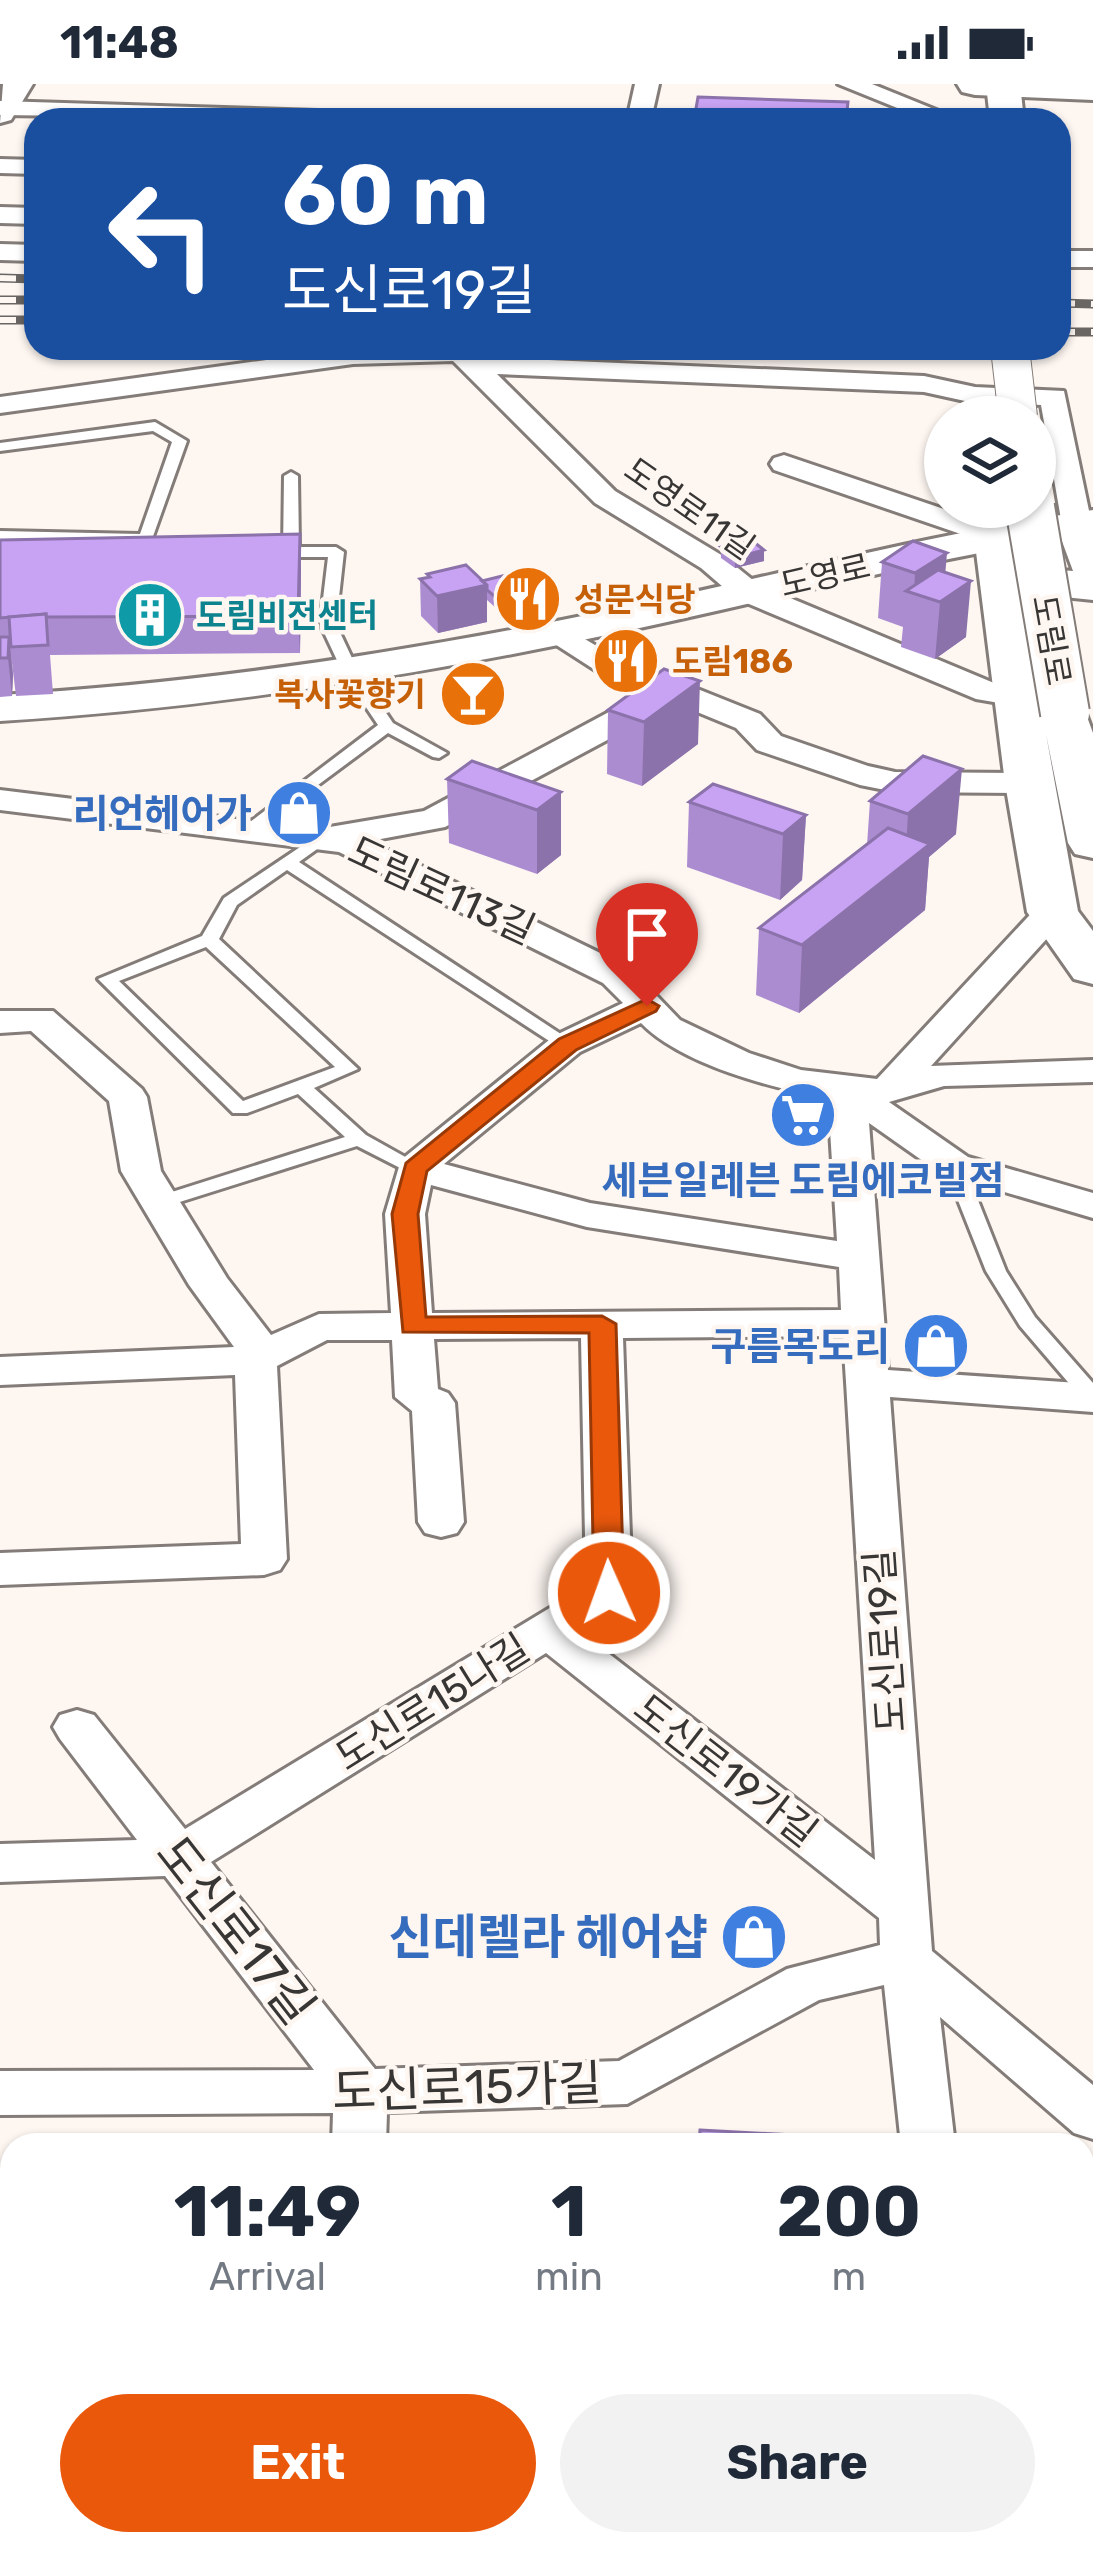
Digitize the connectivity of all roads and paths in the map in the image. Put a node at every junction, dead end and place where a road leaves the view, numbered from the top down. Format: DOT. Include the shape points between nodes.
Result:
graph roads {
  1 [pos="850,84"];
  2 [pos="975,84"];
  3 [pos="1003,84"];
  4 [pos="1093,89"];
  5 [pos="5,103"];
  6 [pos="174,108"];
  7 [pos="918,108"];
  8 [pos="959,108"];
  9 [pos="323,360"];
  10 [pos="469,360"];
  11 [pos="1011,360"];
  12 [pos="476,365"];
  13 [pos="949,396"];
  14 [pos="1016,396"];
  15 [pos="0,405"];
  16 [pos="1056,406"];
  17 [pos="0,447"];
  18 [pos="784,464"];
  19 [pos="291,476"];
  20 [pos="924,498"];
  21 [pos="1085,523"];
  22 [pos="967,528"];
  23 [pos="1005,528"];
  24 [pos="1008,528"];
  25 [pos="0,536"];
  26 [pos="1093,568"];
  27 [pos="1002,585"];
  28 [pos="1093,587"];
  29 [pos="748,592"];
  30 [pos="558,632"];
  31 [pos="351,673"];
  32 [pos="1017,696"];
  33 [pos="660,698"];
  34 [pos="0,708"];
  35 [pos="387,726"];
  36 [pos="440,753"];
  37 [pos="1029,783"];
  38 [pos="0,800"];
  39 [pos="251,829"];
  40 [pos="320,838"];
  41 [pos="1093,843"];
  42 [pos="287,862"];
  43 [pos="1053,912"];
  44 [pos="209,940"];
  45 [pos="1093,968"];
  46 [pos="647,1006"];
  47 [pos="0,1022"];
  48 [pos="567,1044"];
  49 [pos="1093,1071"];
  50 [pos="301,1087"];
  51 [pos="867,1090"];
  52 [pos="358,1138"];
  53 [pos="954,1166"];
  54 [pos="415,1168"];
  55 [pos="160,1202"];
  56 [pos="1093,1206"];
  57 [pos="858,1258"];
  58 [pos="863,1323"];
  59 [pos="602,1324"];
  60 [pos="412,1326"];
  61 [pos="256,1360"];
  62 [pos="0,1371"];
  63 [pos="867,1382"];
  64 [pos="1093,1397"];
  65 [pos="441,1522"];
  66 [pos="0,1570"];
  67 [pos="548,1630"];
  68 [pos="77,1726"];
  69 [pos="179,1857"];
  70 [pos="0,1863"];
  71 [pos="905,1935"];
  72 [pos="361,2091"];
  73 [pos="0,2093"];
  74 [pos="1093,2117"];
  75 [pos="359,2133"];
  76 [pos="927,2133"];
  1 -- 7 [label="street"];
  2 -- 3 [label="main road"];
  3 -- 4 [label="main road"];
  3 -- 8 [label="street"];
  5 -- 6 [label="street"];
  9 -- 15 [label="street"];
  10 -- 12 [label="street"];
  11 -- 14 [label="main road, bridge"];
  12 -- 13 [label="street" via="923,384"];
  12 -- 29 [label="street, 도영로11길" via="605,497"];
  16 -- 21 [label="street"];
  17 -- 25 [label="lane" via="155,426 180,441 146,539"];
  18 -- 20 [label="street"];
  19 -- 31 [label="lane" via="291,552 336,552 328,624"];
  21 -- 26 [label="main road"];
  22 -- 29 [label="street, 도영로"];
  23 -- 27 [label="main road"];
  24 -- 41 [label="main road, 도림로, bridge" via="1065,713"];
  27 -- 28 [label="main road" via="1032,578"];
  27 -- 32 [label="main road"];
  29 -- 30 [label="street, 도영로"];
  29 -- 32 [label="street, 도영로11길" via="987,692"];
  30 -- 31 [label="street, 도영로"];
  30 -- 33 [label="street"];
  31 -- 34 [label="street, 도영로"];
  31 -- 35 [label="lane"];
  32 -- 37 [label="main road"];
  33 -- 37 [label="street" via="689,697 748,722 769,743 860,775"];
  33 -- 40 [label="street" via="433,820"];
  35 -- 36 [label="lane"];
  35 -- 39 [label="lane"];
  37 -- 43 [label="main road"];
  38 -- 39 [label="street, 도림로113길"];
  39 -- 40 [label="street, 도림로113길"];
  40 -- 42 [label="lane"];
  40 -- 46 [label="street, 도림로113길" via="347,842 541,935 616,976"];
  42 -- 44 [label="lane" via="230,902"];
  42 -- 48 [label="lane"];
  43 -- 45 [label="main road"];
  43 -- 51 [label="street"];
  44 -- 50 [label="lane" via="348,1069"];
  44 -- 50 [label="lane" via="107,980 240,1109"];
  46 -- 48 [label="street"];
  46 -- 51 [label="street, 도림로113길" via="667,1028 736,1061"];
  47 -- 55 [label="street" via="40,1019 128,1097 141,1171"];
  48 -- 54 [label="street"];
  49 -- 51 [label="street" via="942,1075"];
  50 -- 52 [label="lane"];
  51 -- 53 [label="street"];
  51 -- 57 [label="street, 도신로19길"];
  52 -- 54 [label="lane"];
  52 -- 55 [label="lane"];
  53 -- 56 [label="street"];
  53 -- 64 [label="lane" via="996,1271"];
  54 -- 57 [label="street" via="586,1216"];
  54 -- 60 [label="street" via="405,1214"];
  55 -- 61 [label="street" via="255,1342"];
  57 -- 58 [label="street, 도신로19길"];
  58 -- 59 [label="street"];
  58 -- 63 [label="street, 도신로19길"];
  59 -- 60 [label="street"];
  59 -- 67 [label="street, 도신로15나길" via="609,1593"];
  60 -- 61 [label="street" via="319,1327"];
  60 -- 65 [label="street" via="417,1396 433,1403"];
  61 -- 62 [label="street"];
  61 -- 66 [label="street" via="264,1559"];
  63 -- 64 [label="street"];
  63 -- 71 [label="street, 도신로19길"];
  67 -- 69 [label="street, 도신로15나길"];
  67 -- 71 [label="street, 도신로19가길"];
  68 -- 69 [label="street, 도신로17길"];
  69 -- 70 [label="street, 도신로15나길"];
  69 -- 72 [label="street, 도신로17길"];
  71 -- 72 [label="street, 도신로15가길" via="627,2082"];
  71 -- 74 [label="street"];
  71 -- 76 [label="street, 도신로19길"];
  72 -- 73 [label="street, 도신로15가길"];
  72 -- 75 [label="street"];
}
